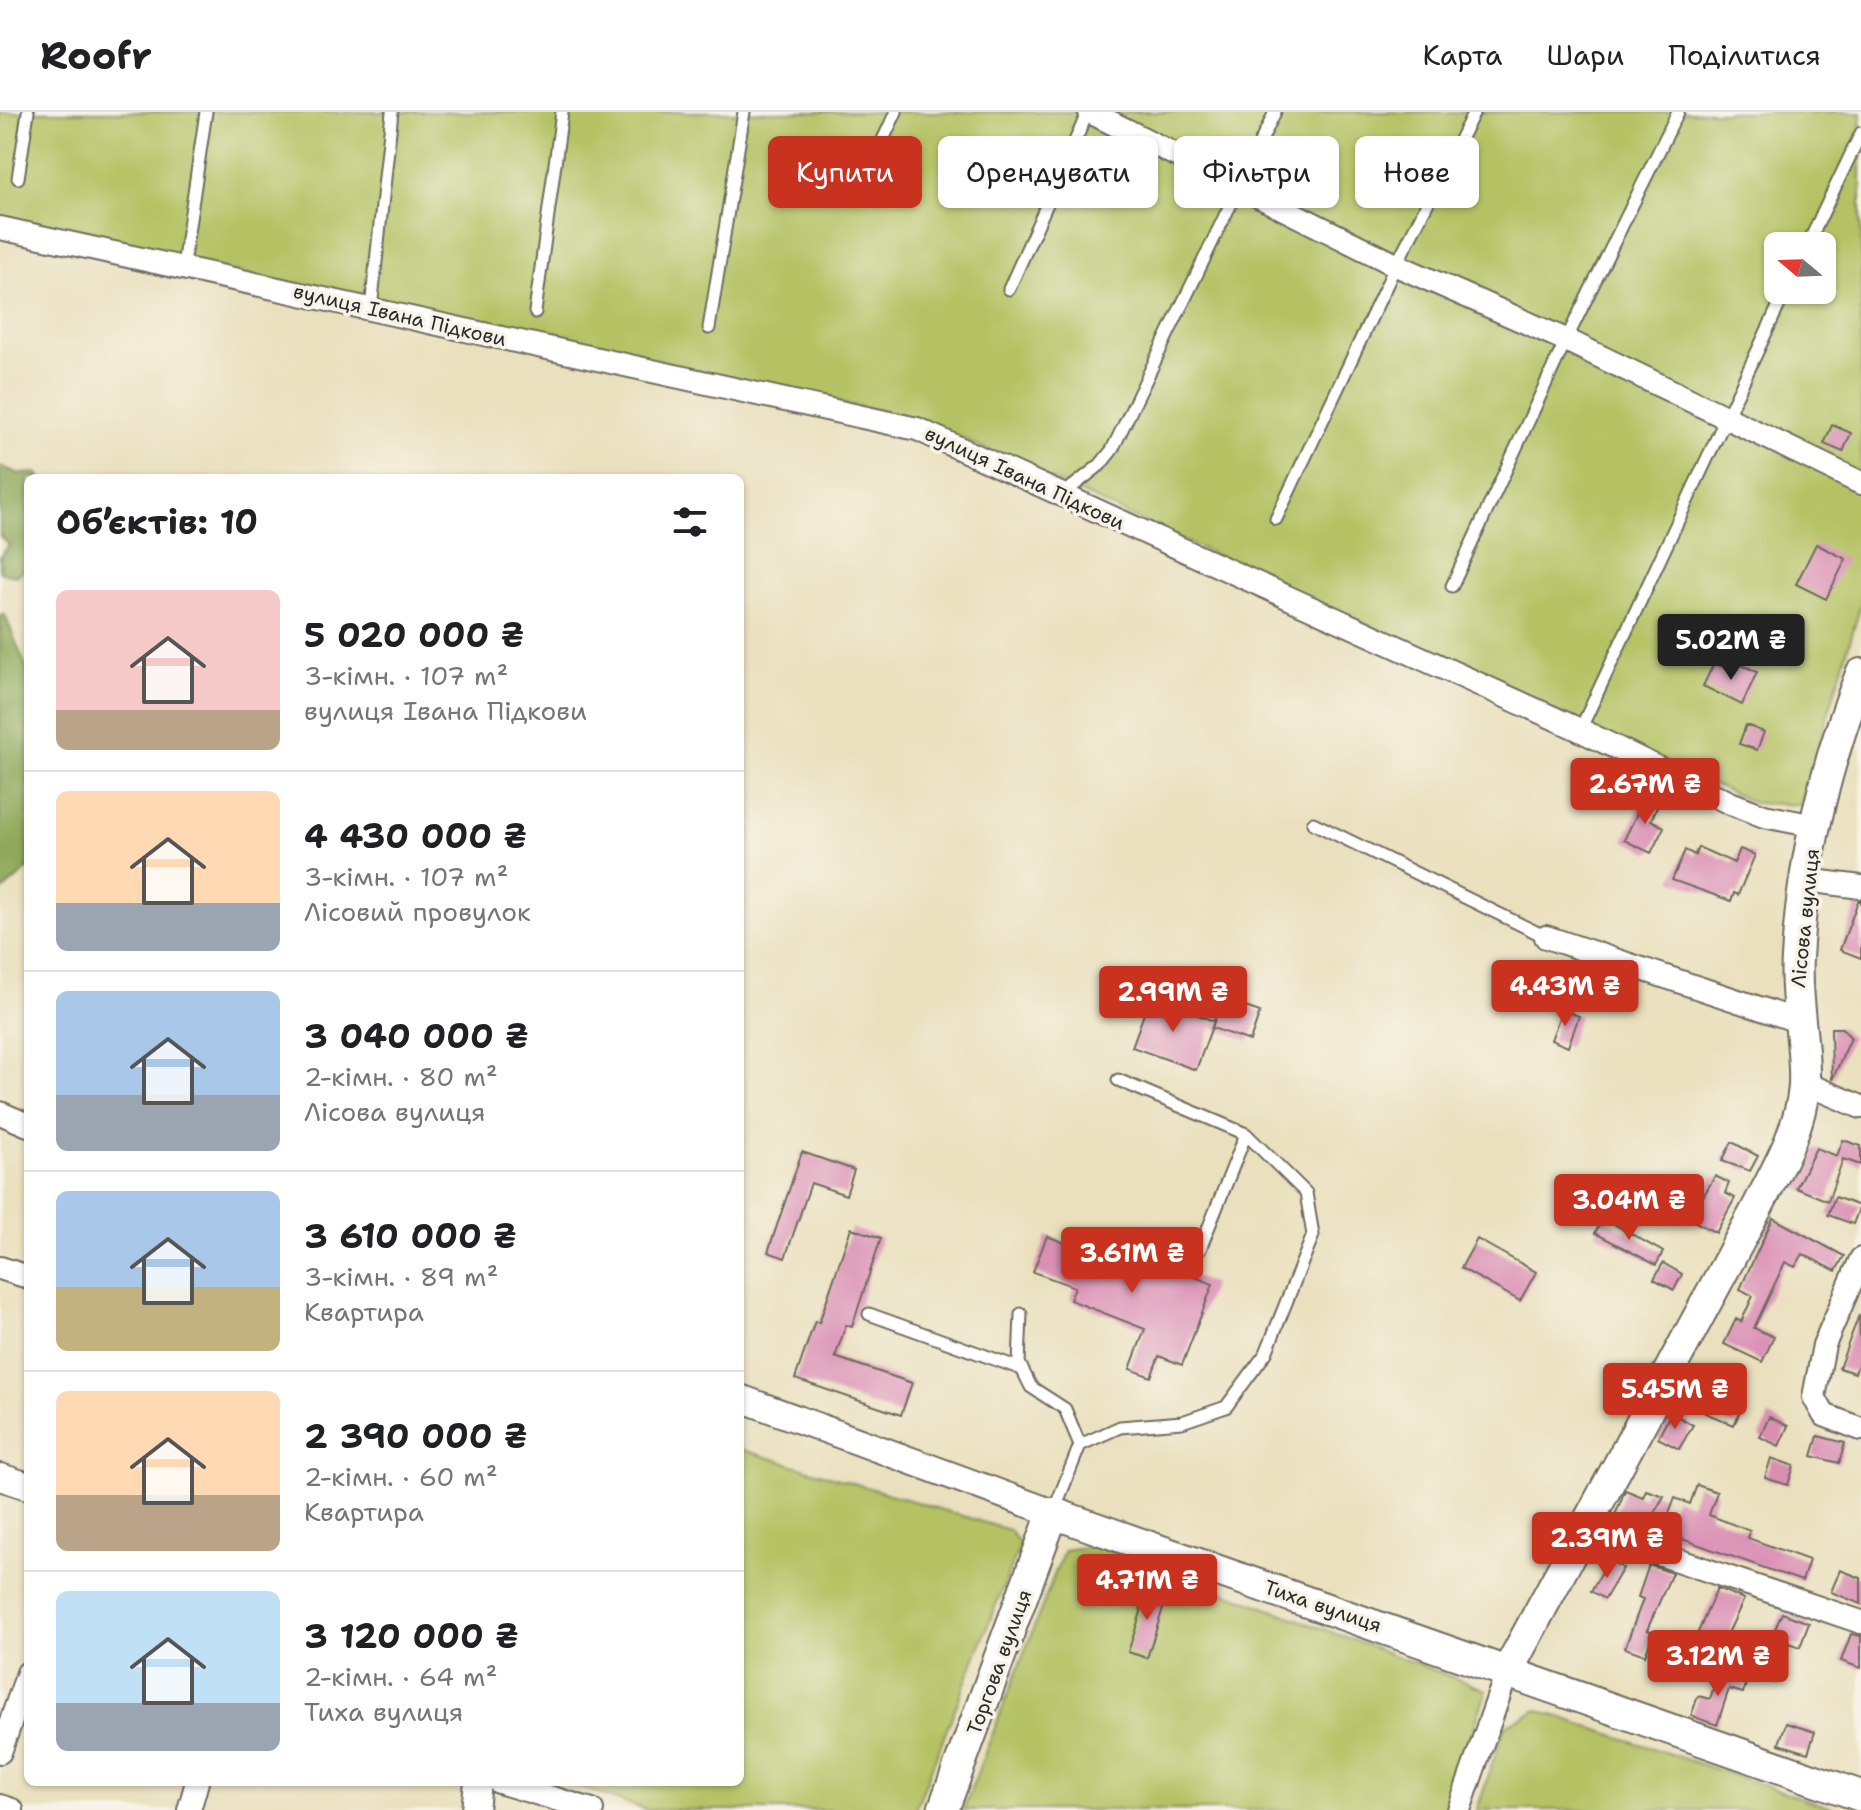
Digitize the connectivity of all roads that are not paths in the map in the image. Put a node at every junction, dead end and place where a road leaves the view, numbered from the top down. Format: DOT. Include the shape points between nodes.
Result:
graph roads {
  1 [pos="28,112"];
  2 [pos="206,112"];
  3 [pos="392,112"];
  4 [pos="562,112"];
  5 [pos="744,112"];
  6 [pos="896,112"];
  7 [pos="1089,112"];
  8 [pos="1275,112"];
  9 [pos="1474,112"];
  10 [pos="1678,112"];
  11 [pos="1861,133"];
  12 [pos="885,136"];
  13 [pos="1263,136"];
  14 [pos="1174,153"];
  15 [pos="18,178"];
  16 [pos="1228,208"];
  17 [pos="1284,208"];
  18 [pos="0,228"];
  19 [pos="1814,232"];
  20 [pos="1396,265"];
  21 [pos="183,266"];
  22 [pos="1009,289"];
  23 [pos="1779,304"];
  24 [pos="371,309"];
  25 [pos="535,312"];
  26 [pos="709,328"];
  27 [pos="1566,340"];
  28 [pos="1725,418"];
  29 [pos="1861,483"];
  30 [pos="1062,495"];
  31 [pos="1276,519"];
  32 [pos="1452,586"];
  33 [pos="1861,674"];
  34 [pos="1580,730"];
  35 [pos="1313,823"];
  36 [pos="1815,826"];
  37 [pos="1806,880"];
  38 [pos="1861,887"];
  39 [pos="1546,937"];
  40 [pos="1798,1021"];
  41 [pos="1118,1080"];
  42 [pos="1804,1083"];
  43 [pos="1861,1107"];
  44 [pos="0,1113"];
  45 [pos="24,1123"];
  46 [pos="1246,1134"];
  47 [pos="1200,1249"];
  48 [pos="1861,1259"];
  49 [pos="0,1268"];
  50 [pos="24,1276"];
  51 [pos="869,1314"];
  52 [pos="1021,1314"];
  53 [pos="1022,1369"];
  54 [pos="744,1399"];
  55 [pos="1861,1429"];
  56 [pos="1080,1445"];
  57 [pos="0,1477"];
  58 [pos="24,1485"];
  59 [pos="1053,1513"];
  60 [pos="1585,1529"];
  61 [pos="1861,1622"];
  62 [pos="1507,1672"];
  63 [pos="24,1684"];
  64 [pos="0,1752"];
  65 [pos="196,1786"];
  66 [pos="478,1786"];
  67 [pos="512,1786"];
  68 [pos="1861,1796"];
  69 [pos="0,1806"];
  70 [pos="12,1810"];
  71 [pos="189,1810"];
  72 [pos="475,1810"];
  73 [pos="592,1810"];
  74 [pos="943,1810"];
  75 [pos="1459,1810"];
  1 -- 15 [label="lane"];
  2 -- 21 [label="lane"];
  3 -- 24 [label="lane"];
  4 -- 25 [label="lane"];
  5 -- 26 [label="lane"];
  6 -- 12 [label="lane"];
  7 -- 14 [label="street"];
  7 -- 22 [label="lane"];
  8 -- 13 [label="lane"];
  9 -- 20 [label="lane"];
  10 -- 27 [label="lane"];
  11 -- 19 [label="lane"];
  16 -- 30 [label="lane" via="1112,450"];
  17 -- 20 [label="street"];
  18 -- 21 [label="street, вулиця Івана Підкови"];
  20 -- 27 [label="street"];
  20 -- 31 [label="lane"];
  21 -- 24 [label="street, вулиця Івана Підкови"];
  23 -- 28 [label="lane"];
  24 -- 30 [label="street, вулиця Івана Підкови" via="917,429"];
  27 -- 28 [label="street"];
  27 -- 32 [label="lane"];
  28 -- 29 [label="street"];
  28 -- 34 [label="lane"];
  30 -- 34 [label="street, вулиця Івана Підкови"];
  33 -- 36 [label="main road, Лісова вулиця" via="1833,752"];
  34 -- 36 [label="street, вулиця Івана Підкови" via="1749,811"];
  35 -- 39 [label="lane"];
  36 -- 37 [label="main road, Лісова вулиця"];
  37 -- 38 [label="street"];
  37 -- 40 [label="main road, Лісова вулиця" via="1797,957"];
  39 -- 40 [label="street"];
  40 -- 42 [label="main road, Лісова вулиця"];
  41 -- 46 [label="lane"];
  42 -- 43 [label="street"];
  42 -- 60 [label="main road, Лісова вулиця" via="1798,1114 1773,1176"];
  44 -- 45 [label="street"];
  46 -- 47 [label="lane"];
  46 -- 56 [label="lane" via="1306,1193 1313,1235 1266,1353 1226,1407 1182,1422 1120,1427"];
  48 -- 55 [label="street" via="1824,1345 1814,1397 1824,1415"];
  49 -- 50 [label="street"];
  51 -- 53 [label="lane"];
  52 -- 53 [label="lane"];
  53 -- 56 [label="lane" via="1031,1387 1065,1409"];
  54 -- 59 [label="street, Тиха вулиця"];
  56 -- 59 [label="lane"];
  57 -- 58 [label="street"];
  59 -- 62 [label="main road, Тиха вулиця"];
  59 -- 74 [label="main road, Торгова вулиця"];
  60 -- 61 [label="street"];
  60 -- 62 [label="main road, Лісова вулиця"];
  62 -- 68 [label="main road, Тиха вулиця"];
  62 -- 75 [label="street"];
  63 -- 64 [label="street"];
  65 -- 71 [label="street"];
  66 -- 72 [label="street"];
  67 -- 73 [label="street"];
  69 -- 70 [label="street"];
}
